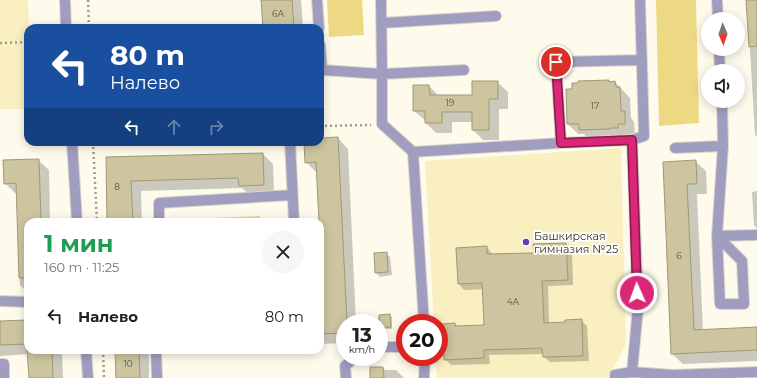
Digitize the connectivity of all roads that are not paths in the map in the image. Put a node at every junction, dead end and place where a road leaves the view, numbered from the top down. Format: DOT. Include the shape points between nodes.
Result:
graph roads {
  1 [pos="65,0"];
  2 [pos="317,0"];
  3 [pos="381,0"];
  4 [pos="640,0"];
  5 [pos="717,0"];
  6 [pos="718,12"];
  7 [pos="496,16"];
  8 [pos="382,23"];
  9 [pos="66,24"];
  10 [pos="319,24"];
  11 [pos="642,60"];
  12 [pos="324,70"];
  13 [pos="464,70"];
  14 [pos="382,74"];
  15 [pos="722,108"];
  16 [pos="632,140"];
  17 [pos="561,143"];
  18 [pos="72,146"];
  19 [pos="290,146"];
  20 [pos="724,146"];
  21 [pos="674,148"];
  22 [pos="413,152"];
  23 [pos="292,195"];
  24 [pos="77,218"];
  25 [pos="159,218"];
  26 [pos="294,218"];
  27 [pos="757,235"];
  28 [pos="717,236"];
  29 [pos="0,301"];
  30 [pos="24,302"];
  31 [pos="423,314"];
  32 [pos="86,354"];
  33 [pos="156,354"];
  34 [pos="0,364"];
  35 [pos="345,366"];
  36 [pos="425,366"];
  37 [pos="632,372"];
  38 [pos="757,372"];
  39 [pos="674,376"];
  40 [pos="4,378"];
  41 [pos="88,378"];
  42 [pos="157,378"];
  43 [pos="346,378"];
  44 [pos="424,378"];
  45 [pos="615,378"];
  1 -- 9 [label="street"];
  2 -- 10 [label="street"];
  3 -- 8 [label="street"];
  4 -- 11 [label="street"];
  5 -- 6 [label="street"];
  7 -- 8 [label="street"];
  8 -- 14 [label="street"];
  11 -- 16 [label="street" via="644,136"];
  11 -- 17 [label="street" via="556,62"];
  12 -- 14 [label="street"];
  13 -- 14 [label="street"];
  14 -- 22 [label="street" via="382,124"];
  15 -- 20 [label="street"];
  16 -- 17 [label="street"];
  16 -- 37 [label="street" via="638,308"];
  17 -- 22 [label="street"];
  18 -- 24 [label="street"];
  19 -- 23 [label="street"];
  20 -- 21 [label="street"];
  20 -- 28 [label="street"];
  22 -- 31 [label="street"];
  23 -- 25 [label="street" via="158,203"];
  23 -- 26 [label="street"];
  27 -- 28 [label="street"];
  28 -- 28 [label="street" via="720,304 744,304 742,261"];
  29 -- 30 [label="street"];
  32 -- 41 [label="street"];
  33 -- 42 [label="street"];
  34 -- 40 [label="street" via="4,364"];
  35 -- 43 [label="street"];
  36 -- 44 [label="street"];
  37 -- 39 [label="street"];
  37 -- 45 [label="street" via="615,375"];
  38 -- 39 [label="street"];
}
